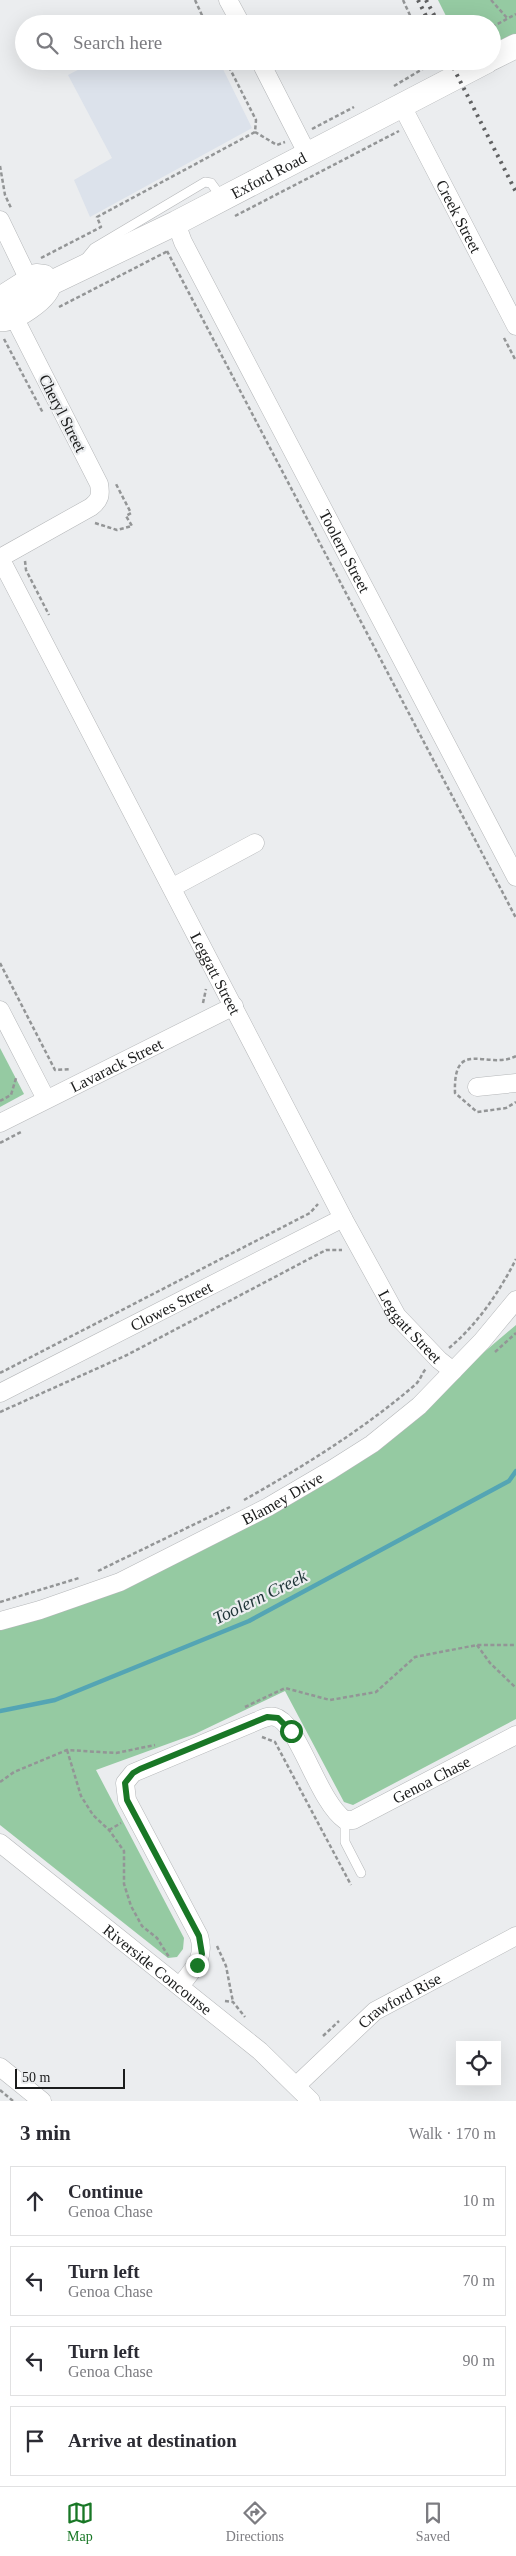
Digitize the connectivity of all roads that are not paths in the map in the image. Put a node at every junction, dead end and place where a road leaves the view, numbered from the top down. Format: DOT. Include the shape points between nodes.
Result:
graph roads {
  1 [pos="228,0"];
  2 [pos="236,15"];
  3 [pos="516,46"];
  4 [pos="501,54"];
  5 [pos="265,70"];
  6 [pos="464,70"];
  7 [pos="397,97"];
  8 [pos="303,146"];
  9 [pos="226,209"];
  10 [pos="0,220"];
  11 [pos="179,233"];
  12 [pos="74,272"];
  13 [pos="34,277"];
  14 [pos="8,315"];
  15 [pos="516,326"];
  16 [pos="0,558"];
  17 [pos="255,843"];
  18 [pos="516,877"];
  19 [pos="173,886"];
  20 [pos="234,1006"];
  21 [pos="0,1010"];
  22 [pos="516,1083"];
  23 [pos="477,1087"];
  24 [pos="46,1099"];
  25 [pos="0,1123"];
  26 [pos="343,1218"];
  27 [pos="516,1300"];
  28 [pos="453,1371"];
  29 [pos="0,1393"];
  30 [pos="0,1621"];
  31 [pos="516,1735"];
  32 [pos="345,1820"];
  33 [pos="0,1843"];
  34 [pos="360,1873"];
  35 [pos="516,1936"];
  36 [pos="185,1980"];
  37 [pos="0,2067"];
  38 [pos="297,2085"];
  39 [pos="42,2101"];
  40 [pos="310,2101"];
  1 -- 2 [label="street"];
  3 -- 4 [label="street"];
  5 -- 8 [label="street"];
  6 -- 7 [label="street, Exford Road"];
  7 -- 8 [label="street, Exford Road"];
  7 -- 15 [label="street, Creek Street"];
  8 -- 9 [label="street, Exford Road"];
  9 -- 11 [label="street, Exford Road"];
  9 -- 12 [label="lane" via="211,183 205,182 94,248"];
  10 -- 13 [label="street"];
  11 -- 12 [label="street, Exford Road"];
  11 -- 18 [label="street, Toolern Street"];
  12 -- 13 [label="street, Exford Road"];
  13 -- 14 [label="street, Exford Road" via="46,294"];
  14 -- 16 [label="street, Cheryl Street" via="99,484 100,498 91,508"];
  16 -- 19 [label="street, Leggatt Street"];
  17 -- 19 [label="street"];
  19 -- 20 [label="street, Leggatt Street"];
  20 -- 24 [label="street, Lavarack Street"];
  20 -- 26 [label="street, Leggatt Street"];
  21 -- 24 [label="street"];
  22 -- 23 [label="street"];
  24 -- 25 [label="street, Lavarack Street"];
  26 -- 28 [label="street, Leggatt Street" via="397,1316"];
  26 -- 29 [label="street, Clowes Street"];
  27 -- 28 [label="street, Blamey Drive"];
  28 -- 30 [label="street, Blamey Drive" via="419,1406 372,1444 268,1506 120,1582"];
  31 -- 32 [label="street, Genoa Chase" via="364,1816"];
  32 -- 34 [label="lane" via="345,1842"];
  32 -- 36 [label="street" via="329,1806 291,1731 273,1716 140,1769 129,1777 125,1783 127,1800 199,1936 202,1954"];
  33 -- 36 [label="street, Riverside Concourse"];
  35 -- 38 [label="street, Crawford Rise" via="375,2011"];
  36 -- 38 [label="street, Riverside Concourse"];
  37 -- 39 [label="street"];
  38 -- 40 [label="street, Riverside Concourse"];
}
